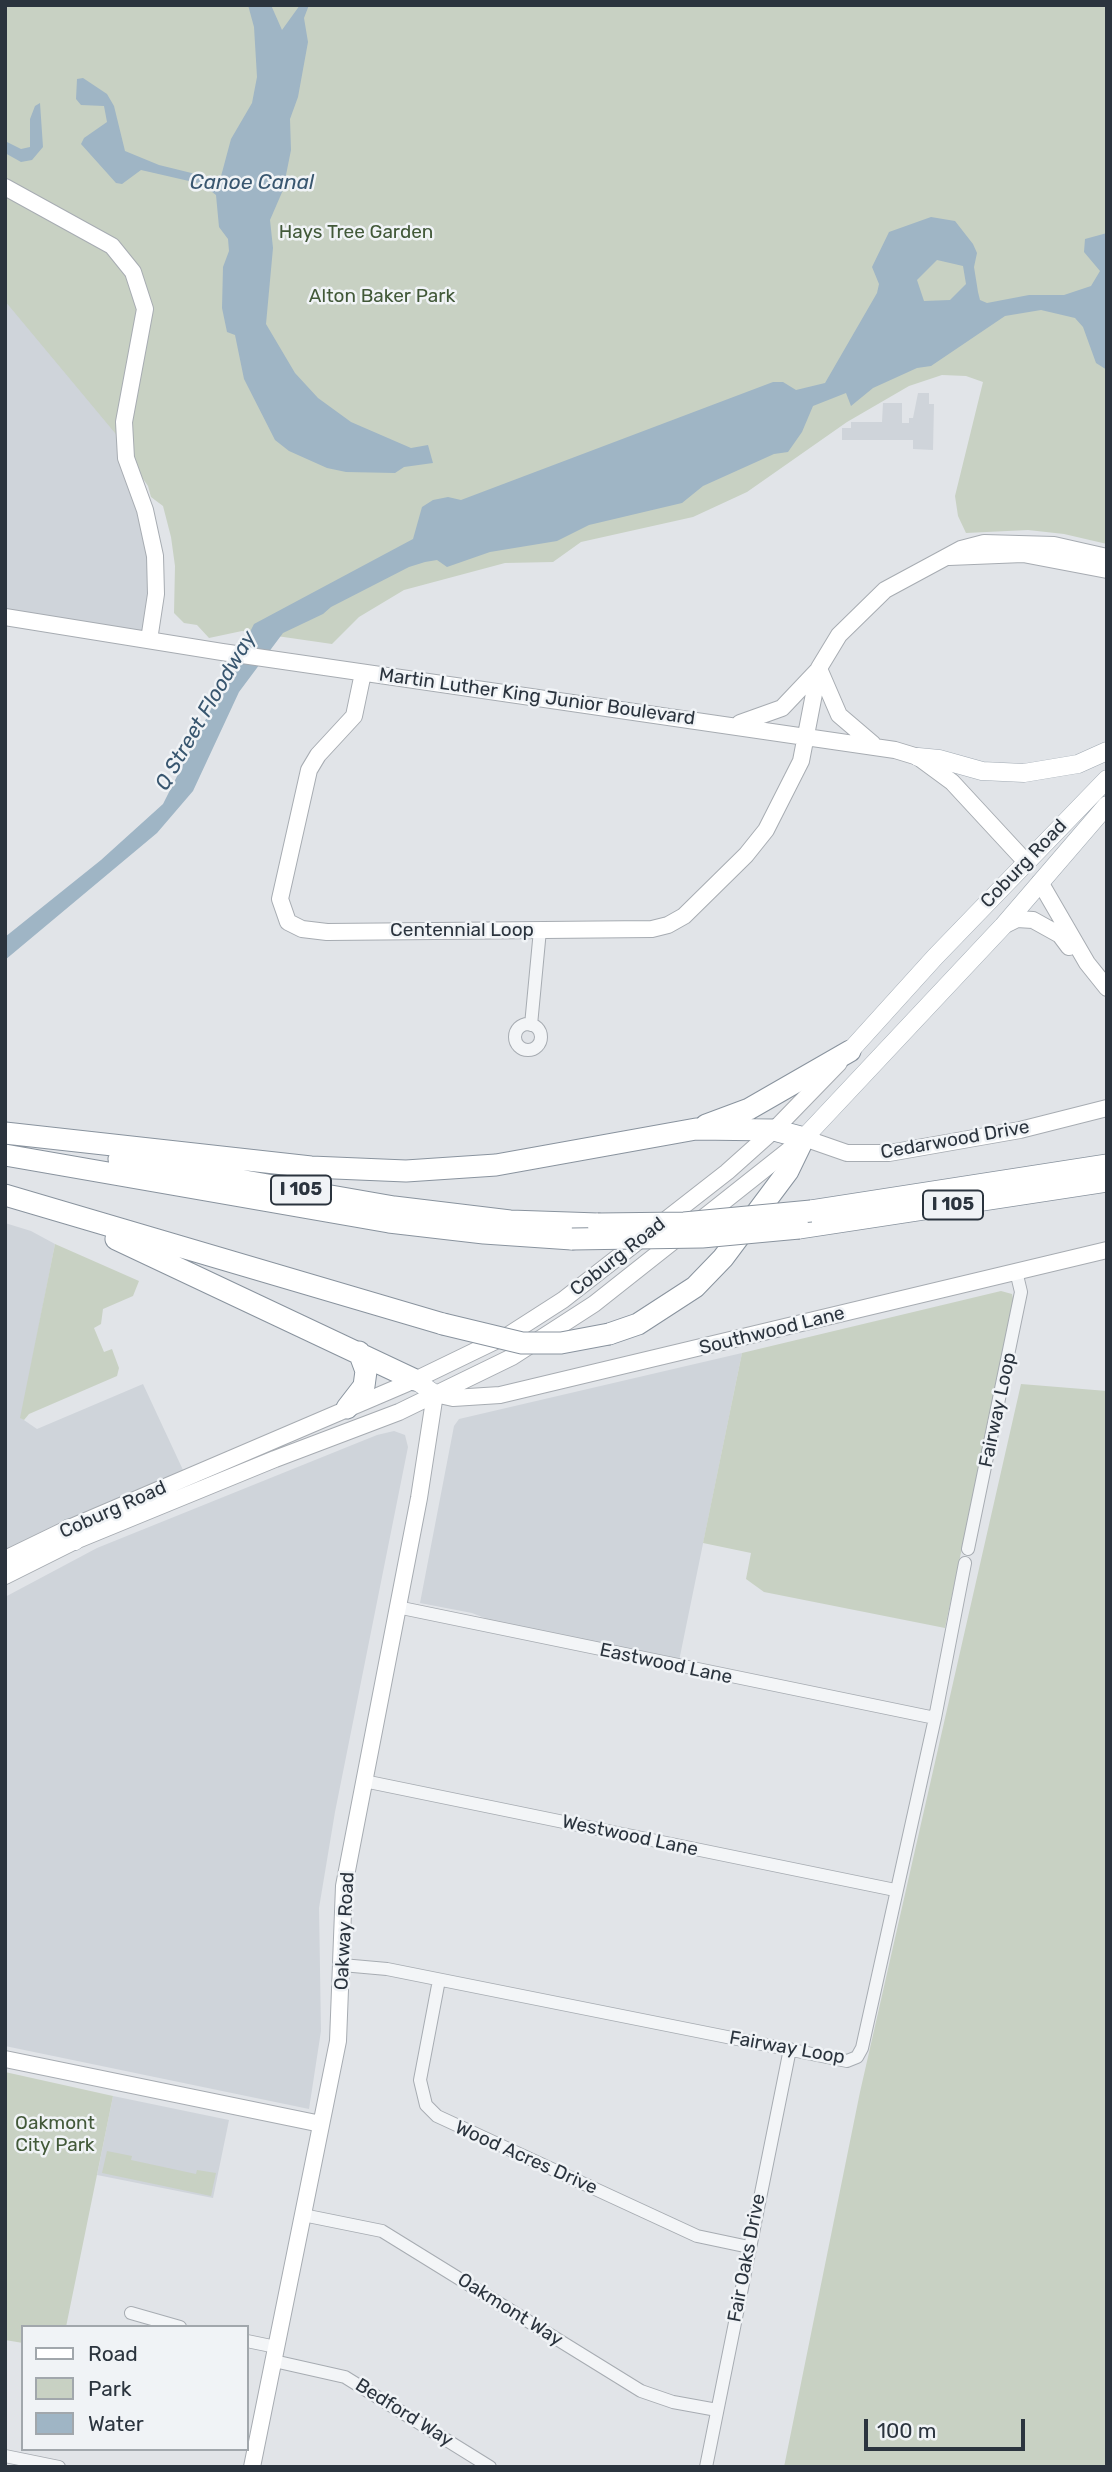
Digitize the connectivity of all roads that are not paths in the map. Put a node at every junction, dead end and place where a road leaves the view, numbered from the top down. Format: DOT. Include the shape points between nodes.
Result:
graph roads {
  1 [pos="5,187"];
  2 [pos="950,557"];
  3 [pos="1107,557"];
  4 [pos="1107,570"];
  5 [pos="5,617"];
  6 [pos="149,640"];
  7 [pos="819,668"];
  8 [pos="363,673"];
  9 [pos="730,725"];
  10 [pos="808,735"];
  11 [pos="875,746"];
  12 [pos="1107,751"];
  13 [pos="918,757"];
  14 [pos="1107,779"];
  15 [pos="1107,805"];
  16 [pos="1065,854"];
  17 [pos="1026,862"];
  18 [pos="1040,883"];
  19 [pos="1003,926"];
  20 [pos="540,930"];
  21 [pos="1087,963"];
  22 [pos="1107,988"];
  23 [pos="531,1025"];
  24 [pos="850,1051"];
  25 [pos="1107,1108"];
  26 [pos="723,1122"];
  27 [pos="774,1130"];
  28 [pos="5,1133"];
  29 [pos="804,1138"];
  30 [pos="5,1139"];
  31 [pos="5,1155"];
  32 [pos="1107,1165"];
  33 [pos="1107,1181"];
  34 [pos="5,1195"];
  35 [pos="54,1210"];
  36 [pos="805,1219"];
  37 [pos="1107,1250"];
  38 [pos="1016,1271"];
  39 [pos="359,1352"];
  40 [pos="415,1380"];
  41 [pos="435,1394"];
  42 [pos="347,1408"];
  43 [pos="72,1535"];
  44 [pos="968,1549"];
  45 [pos="5,1559"];
  46 [pos="965,1563"];
  47 [pos="5,1576"];
  48 [pos="397,1607"];
  49 [pos="935,1718"];
  50 [pos="364,1781"];
  51 [pos="895,1891"];
  52 [pos="342,1965"];
  53 [pos="439,1980"];
  54 [pos="790,2049"];
  55 [pos="5,2059"];
  56 [pos="321,2124"];
  57 [pos="303,2214"];
  58 [pos="749,2247"];
  59 [pos="131,2313"];
  60 [pos="173,2325"];
  61 [pos="248,2341"];
  62 [pos="275,2354"];
  63 [pos="717,2410"];
  64 [pos="5,2456"];
  65 [pos="59,2467"];
  66 [pos="252,2467"];
  67 [pos="490,2467"];
  68 [pos="706,2467"];
  1 -- 6 [label="main road" via="113,246 134,272 145,309 124,422 126,458 155,556 156,594"];
  2 -- 3 [label="main road" via="961,549 1001,542 1054,545"];
  2 -- 4 [label="main road" via="1023,554"];
  2 -- 7 [label="main road" via="885,590 839,635"];
  5 -- 6 [label="main road, Martin Luther King Junior Boulevard"];
  6 -- 8 [label="main road, Martin Luther King Junior Boulevard"];
  7 -- 9 [label="main road" via="782,708"];
  7 -- 10 [label="main road, Centennial Loop"];
  7 -- 11 [label="main road" via="839,715"];
  8 -- 9 [label="main road, Martin Luther King Junior Boulevard"];
  8 -- 20 [label="main road, Centennial Loop" via="354,716 309,770 280,899 285,918 312,931"];
  9 -- 10 [label="main road, Martin Luther King Junior Boulevard"];
  10 -- 11 [label="main road, Martin Luther King Junior Boulevard"];
  10 -- 20 [label="main road, Centennial Loop" via="801,761 766,830 684,916 652,929"];
  11 -- 13 [label="main road, Martin Luther King Junior Boulevard"];
  12 -- 13 [label="main road" via="1060,768 1013,773"];
  13 -- 17 [label="main road, Martin Luther King Junior Boulevard" via="961,790"];
  14 -- 17 [label="main road, Coburg Road"];
  15 -- 16 [label="main road, Coburg Road"];
  16 -- 17 [label="main road" via="1048,863"];
  16 -- 18 [label="main road, Coburg Road"];
  17 -- 24 [label="main road, Coburg Road"];
  18 -- 19 [label="main road, Coburg Road"];
  18 -- 21 [label="main road"];
  19 -- 21 [label="main road" via="1017,919 1033,920 1060,935 1075,956"];
  19 -- 29 [label="main road, Coburg Road"];
  20 -- 23 [label="street"];
  21 -- 22 [label="main road"];
  24 -- 26 [label="highway"];
  24 -- 27 [label="main road, Coburg Road"];
  25 -- 29 [label="main road, Cedarwood Drive" via="1020,1130 889,1153 847,1153"];
  26 -- 27 [label="highway"];
  26 -- 28 [label="highway" via="496,1165 406,1171 311,1167"];
  27 -- 29 [label="highway"];
  27 -- 40 [label="main road, Coburg Road" via="563,1300 510,1334"];
  29 -- 35 [label="highway, bridge" via="788,1171 723,1258 695,1287 638,1324 578,1342 522,1343 443,1324"];
  29 -- 41 [label="main road, Coburg Road" via="594,1304 512,1357"];
  30 -- 36 [label="highway, I 105, bridge" via="394,1207 510,1221 598,1224"];
  31 -- 36 [label="highway, I 105, bridge" via="389,1222 485,1233 572,1239 702,1237"];
  32 -- 36 [label="highway, I 105"];
  33 -- 36 [label="highway, I 105"];
  34 -- 35 [label="highway"];
  35 -- 39 [label="highway"];
  37 -- 38 [label="main road, Southwood Lane"];
  38 -- 41 [label="main road, Southwood Lane" via="500,1395 453,1398"];
  38 -- 44 [label="street, Fairway Loop" via="1021,1292 1017,1316"];
  39 -- 40 [label="highway"];
  39 -- 42 [label="highway" via="366,1371 364,1386"];
  40 -- 41 [label="main road"];
  40 -- 42 [label="main road, Coburg Road"];
  41 -- 43 [label="main road, Coburg Road" via="400,1412"];
  41 -- 48 [label="main road, Oakway Road"];
  42 -- 43 [label="main road, Coburg Road"];
  43 -- 45 [label="main road, Coburg Road"];
  43 -- 47 [label="main road, Coburg Road"];
  46 -- 49 [label="street, Fairway Loop"];
  48 -- 49 [label="street, Eastwood Lane"];
  48 -- 50 [label="main road, Oakway Road"];
  49 -- 51 [label="street, Fairway Loop"];
  50 -- 51 [label="street, Westwood Lane"];
  50 -- 52 [label="main road, Oakway Road" via="344,1886"];
  51 -- 54 [label="street, Fairway Loop" via="860,2053 847,2061"];
  52 -- 53 [label="street, Fairway Loop"];
  52 -- 56 [label="main road, Oakway Road" via="338,2040"];
  53 -- 54 [label="street, Fairway Loop"];
  53 -- 58 [label="street, Wood Acres Drive" via="420,2080 426,2105 437,2116 697,2236"];
  54 -- 58 [label="street, Fair Oaks Drive"];
  55 -- 56 [label="main road"];
  56 -- 57 [label="main road, Oakway Road"];
  57 -- 62 [label="main road, Oakway Road"];
  57 -- 63 [label="street, Oakmont Way" via="382,2231 641,2390"];
  58 -- 63 [label="street, Fair Oaks Drive"];
  59 -- 60 [label="street"];
  61 -- 62 [label="street, Bedford Way"];
  62 -- 66 [label="main road, Oakway Road"];
  62 -- 67 [label="street, Bedford Way" via="345,2376"];
  63 -- 68 [label="street, Fair Oaks Drive"];
  64 -- 65 [label="street"];
}
